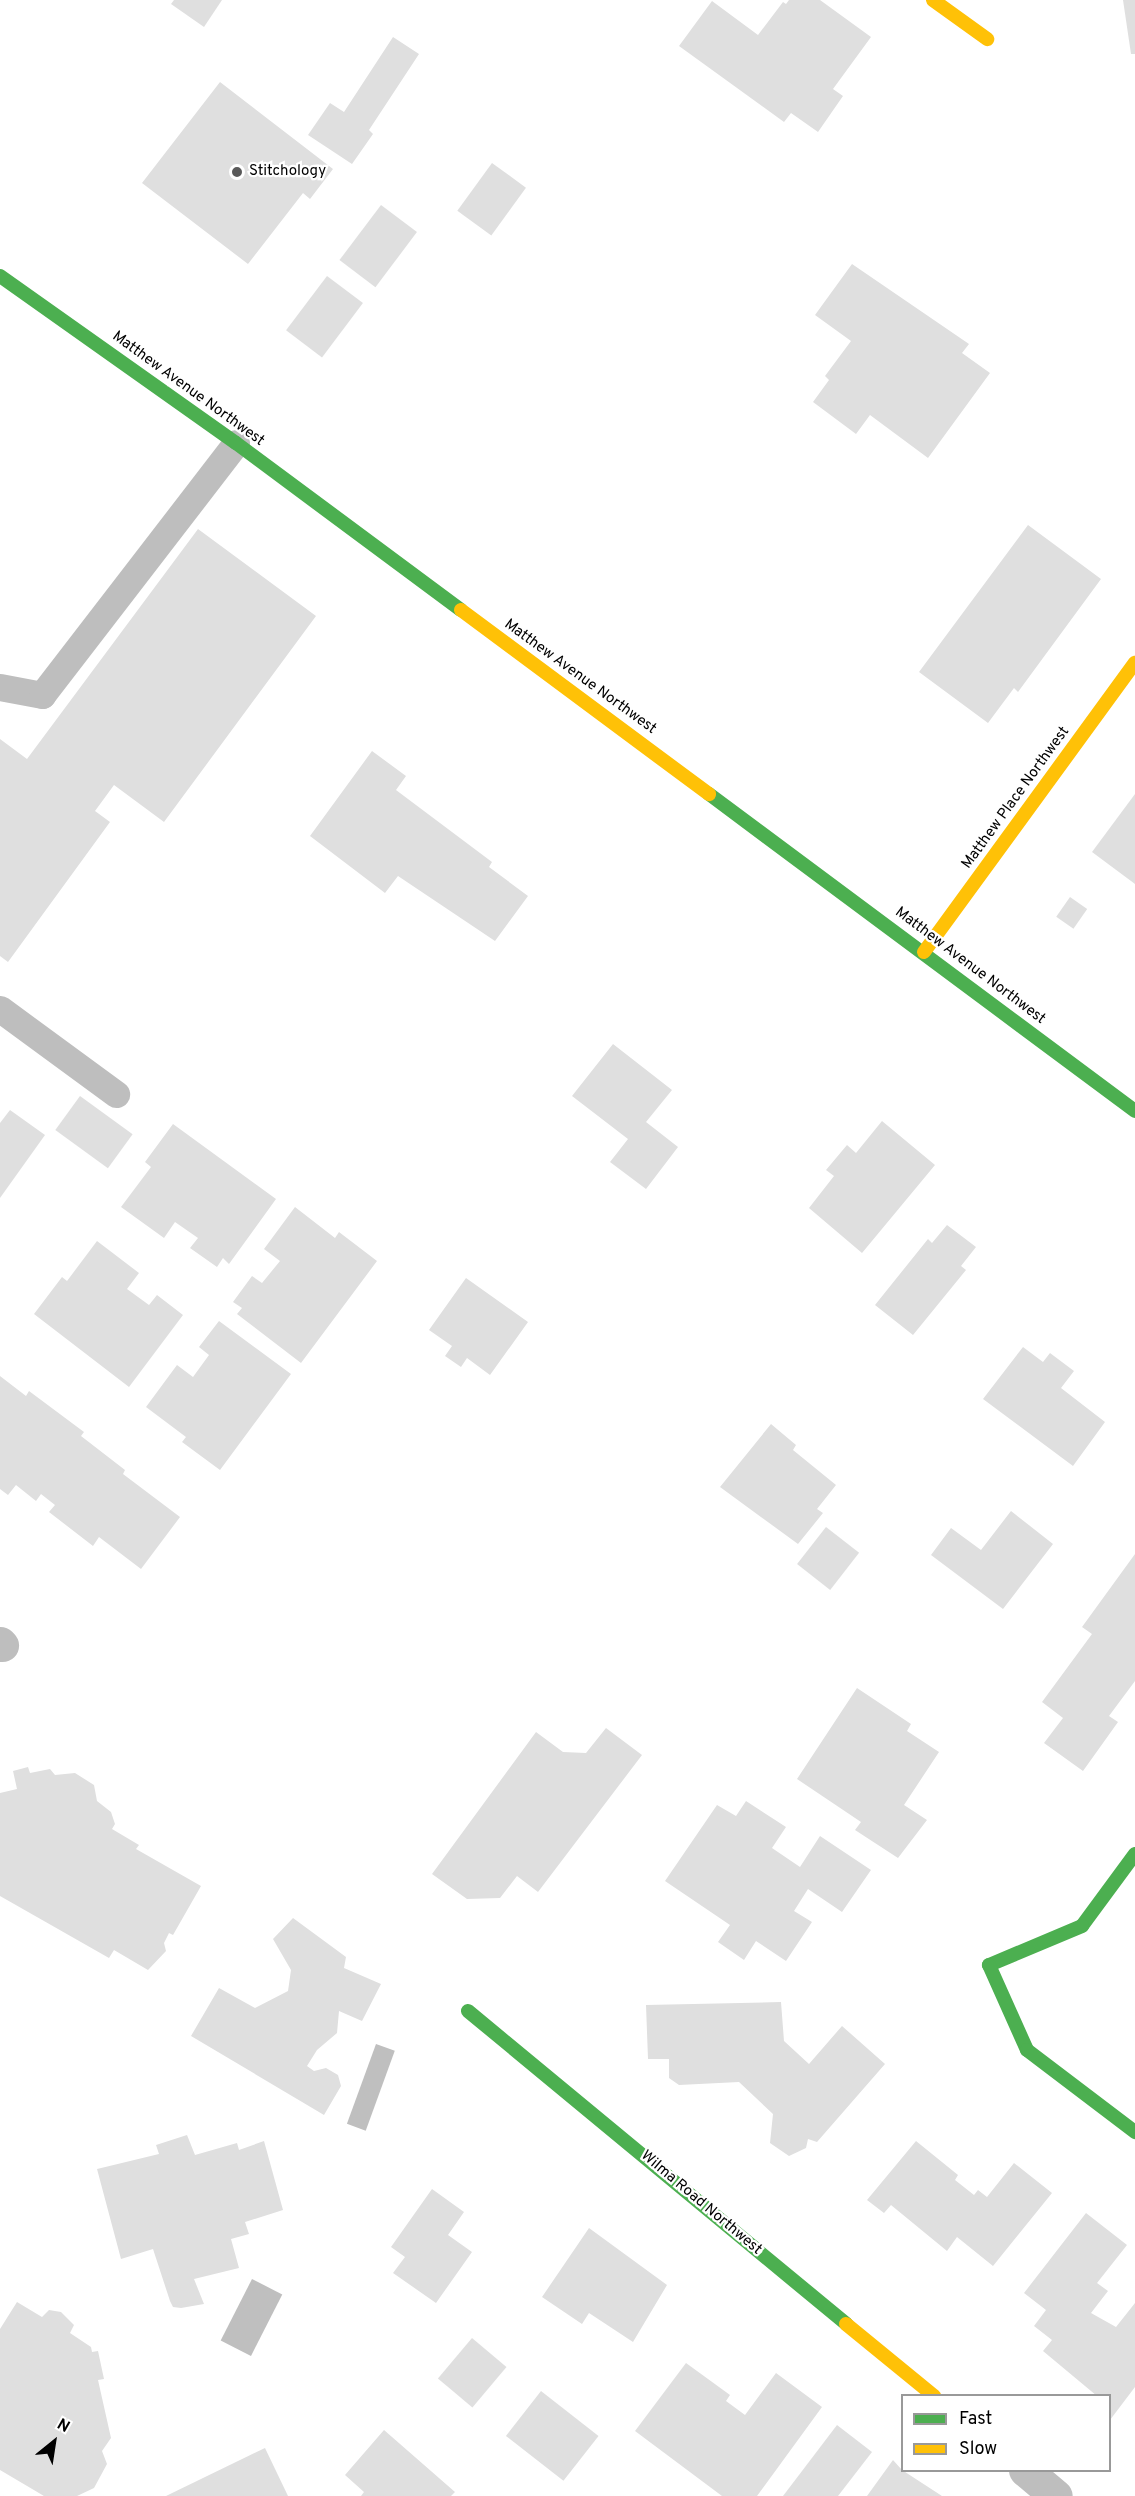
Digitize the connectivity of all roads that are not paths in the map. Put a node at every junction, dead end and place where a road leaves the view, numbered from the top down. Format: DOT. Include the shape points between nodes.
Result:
graph roads {
  1 [pos="933,0"];
  2 [pos="987,39"];
  3 [pos="0,276"];
  4 [pos="236,443"];
  5 [pos="1135,663"];
  6 [pos="0,687"];
  7 [pos="924,952"];
  8 [pos="0,1009"];
  9 [pos="116,1094"];
  10 [pos="1135,1111"];
  11 [pos="1135,1854"];
  12 [pos="468,2011"];
  13 [pos="1135,2132"];
  14 [pos="932,2394"];
  15 [pos="1027,2472"];
  16 [pos="1056,2496"];
  1 -- 2 [label="street"];
  3 -- 4 [label="street, Matthew Avenue Northwest"];
  4 -- 6 [label="lane" via="42,695"];
  4 -- 7 [label="street, Matthew Avenue Northwest"];
  5 -- 7 [label="street, Matthew Place Northwest"];
  7 -- 10 [label="street, Matthew Avenue Northwest"];
  8 -- 9 [label="lane"];
  11 -- 13 [label="street" via="1082,1926 989,1965 1027,2050"];
  12 -- 14 [label="street, Wilma Road Northwest"];
  15 -- 16 [label="street"];
}
